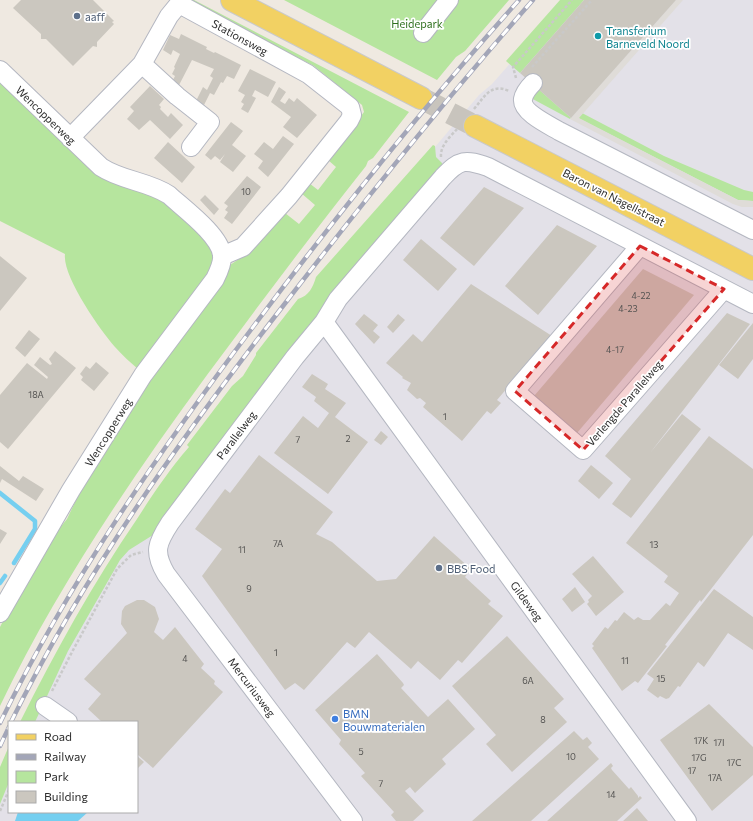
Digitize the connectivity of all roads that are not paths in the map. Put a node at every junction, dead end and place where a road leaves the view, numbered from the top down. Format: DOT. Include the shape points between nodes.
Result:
graph roads {
  1 [pos="232,0"];
  2 [pos="256,0"];
  3 [pos="448,0"];
  4 [pos="423,33"];
  5 [pos="142,64"];
  6 [pos="0,70"];
  7 [pos="530,77"];
  8 [pos="70,138"];
  9 [pos="191,147"];
  10 [pos="753,230"];
  11 [pos="640,246"];
  12 [pos="222,256"];
  13 [pos="753,258"];
  14 [pos="753,269"];
  15 [pos="724,289"];
  16 [pos="753,304"];
  17 [pos="324,322"];
  18 [pos="157,550"];
  19 [pos="2,606"];
  20 [pos="45,706"];
  21 [pos="67,721"];
  22 [pos="353,821"];
  23 [pos="687,821"];
  1 -- 2 [label="main road" via="424,94"];
  3 -- 4 [label="street"];
  5 -- 8 [label="street, Stationsweg"];
  5 -- 9 [label="street" via="210,122"];
  5 -- 12 [label="street, Stationsweg" via="173,10 183,6 308,74 350,107 352,115 349,121 294,190 243,247"];
  6 -- 8 [label="street, Wencopperweg"];
  7 -- 10 [label="street" via="523,98 527,110 559,131"];
  8 -- 12 [label="street, Wencopperweg" via="111,173 159,189 168,195 219,244"];
  11 -- 15 [label="street"];
  11 -- 15 [label="street, Verlengde Parallelweg" via="515,391 583,450"];
  11 -- 17 [label="street, Parallelweg" via="488,167 465,161 458,163 444,177 338,299"];
  12 -- 19 [label="street, Wencopperweg" via="215,279 143,375"];
  13 -- 14 [label="main road, Baron van Nagellstraat" via="478,122"];
  15 -- 16 [label="street"];
  17 -- 18 [label="street, Parallelweg" via="295,356 170,523 161,537"];
  17 -- 23 [label="street, Gildeweg"];
  18 -- 22 [label="street, Mercuriusweg" via="158,560 166,574"];
  20 -- 21 [label="street"];
}
